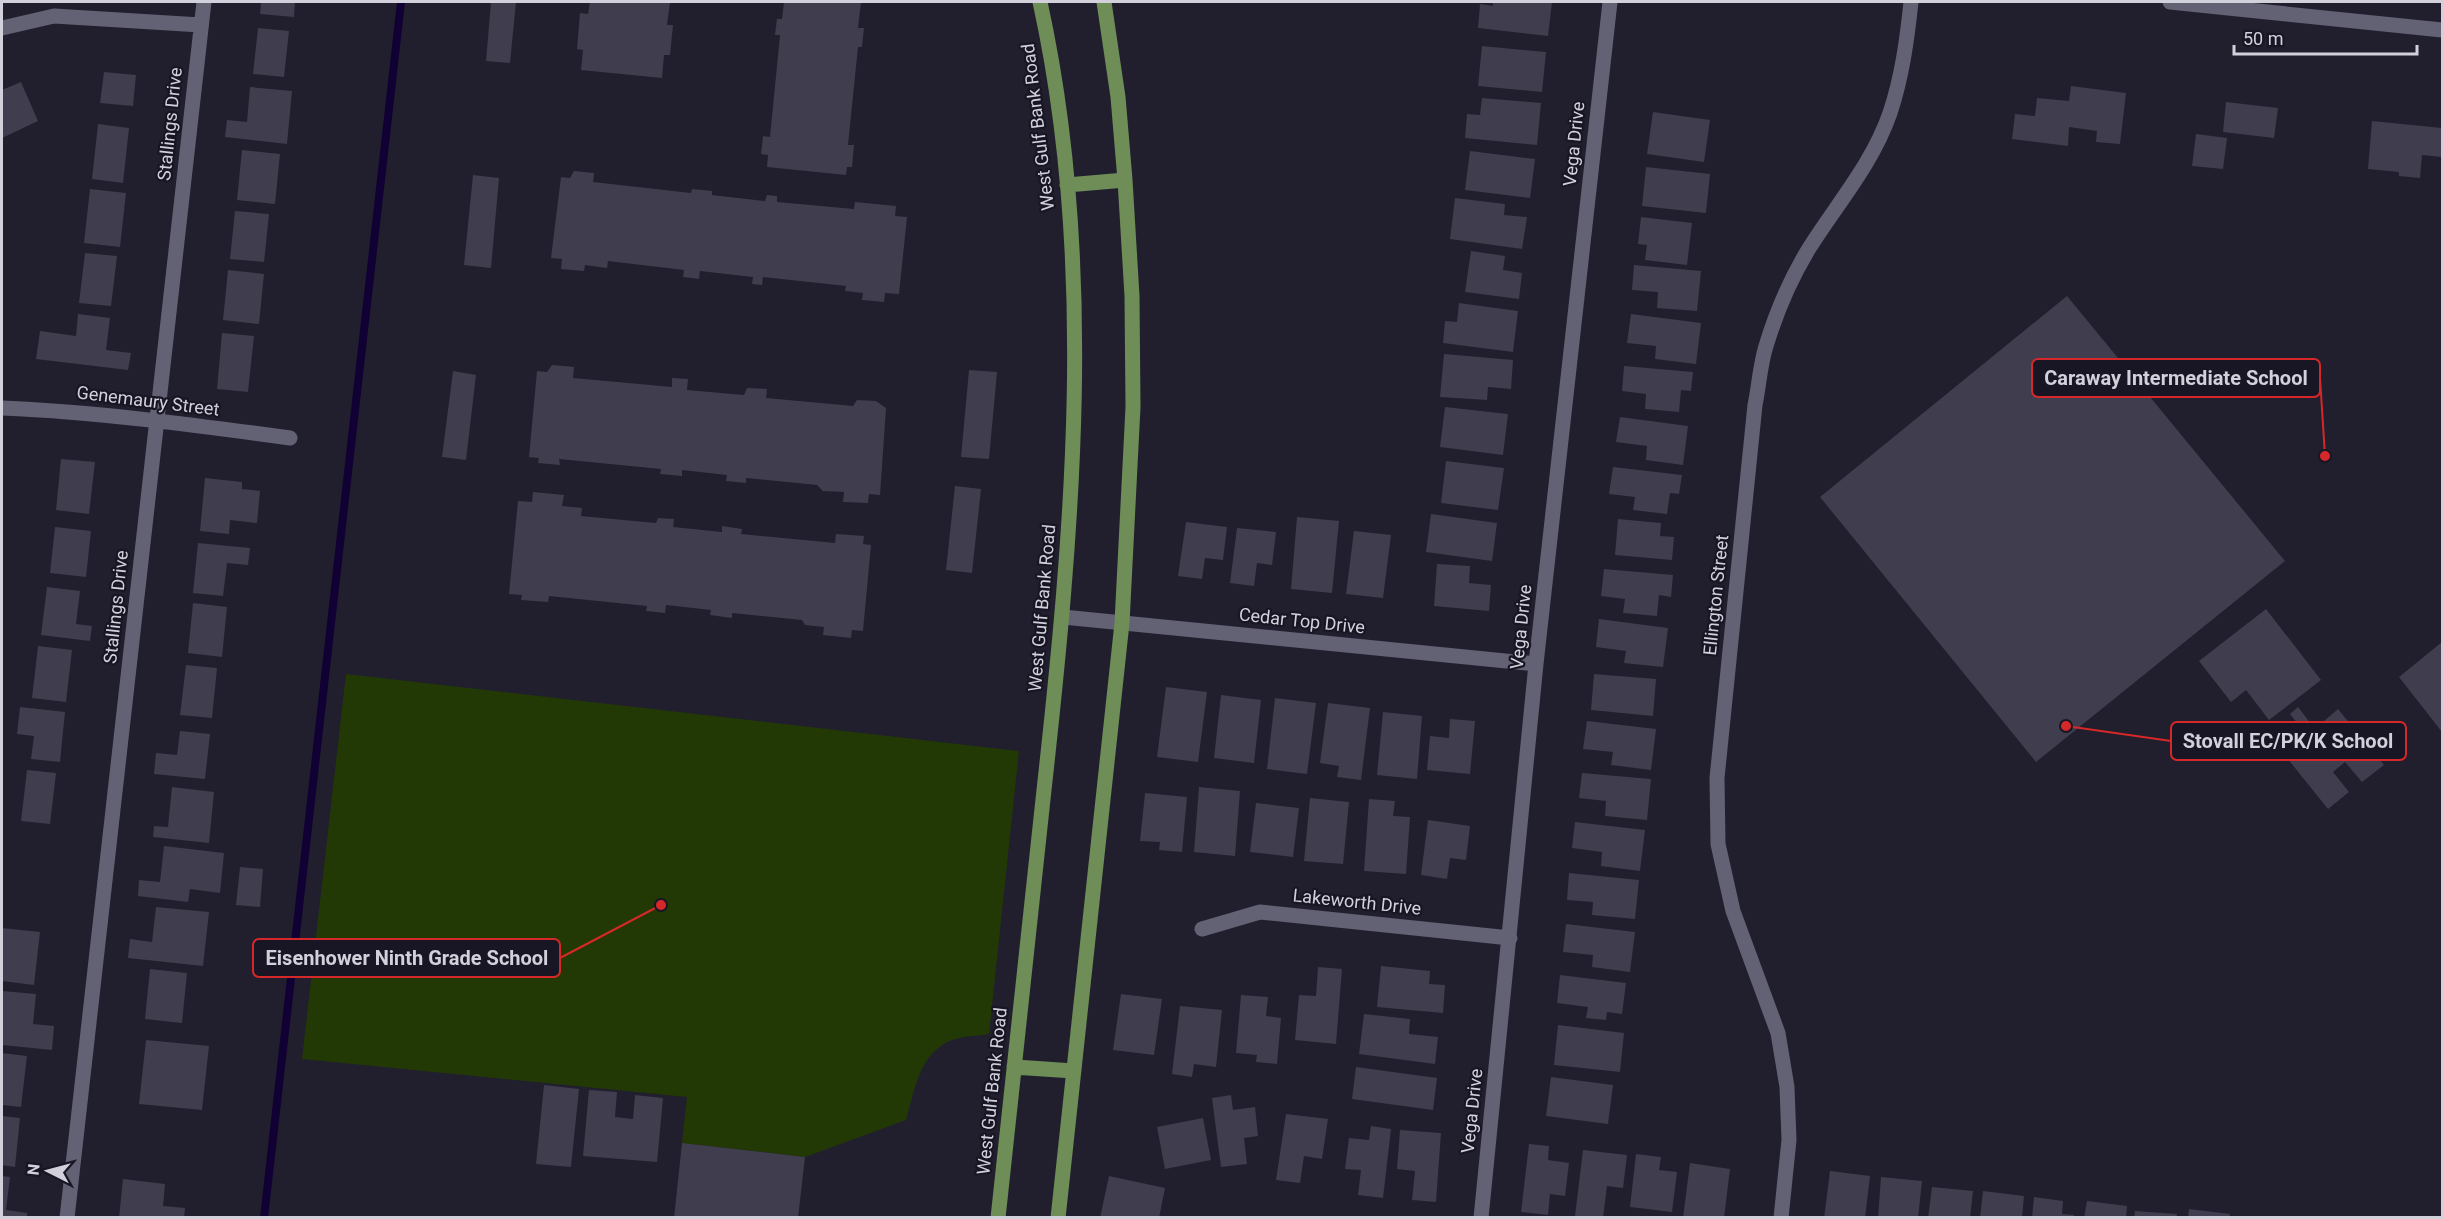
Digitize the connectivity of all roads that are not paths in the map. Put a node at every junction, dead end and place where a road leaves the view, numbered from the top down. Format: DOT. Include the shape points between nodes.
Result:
graph roads {
  1 [pos="204,2"];
  2 [pos="1040,2"];
  3 [pos="1104,2"];
  4 [pos="1610,2"];
  5 [pos="1911,2"];
  6 [pos="2170,2"];
  7 [pos="2216,4"];
  8 [pos="201,25"];
  9 [pos="2,28"];
  10 [pos="2442,30"];
  11 [pos="1125,180"];
  12 [pos="1067,185"];
  13 [pos="2,408"];
  14 [pos="157,420"];
  15 [pos="290,438"];
  16 [pos="1063,617"];
  17 [pos="1122,623"];
  18 [pos="1536,664"];
  19 [pos="1202,929"];
  20 [pos="1510,938"];
  21 [pos="1014,1067"];
  22 [pos="1074,1071"];
  23 [pos="67,1218"];
  24 [pos="998,1218"];
  25 [pos="1058,1218"];
  26 [pos="1481,1218"];
  27 [pos="1781,1218"];
  1 -- 8 [label="street, Stallings Drive"];
  2 -- 12 [label="main road, West Gulf Bank Road"];
  3 -- 11 [label="main road"];
  4 -- 18 [label="street, Vega Drive"];
  5 -- 27 [label="street, Ellington Street" via="1905,58 1889,115 1850,191 1785,293 1765,348 1755,405 1717,778 1718,844 1733,911 1778,1033 1787,1087 1789,1140"];
  6 -- 7 [label="street"];
  7 -- 10 [label="street"];
  8 -- 9 [label="street" via="54,16"];
  8 -- 14 [label="street, Stallings Drive"];
  11 -- 12 [label="main road"];
  11 -- 17 [label="main road" via="1133,407"];
  12 -- 16 [label="main road, West Gulf Bank Road" via="1076,400"];
  13 -- 14 [label="street, Genemaury Street"];
  14 -- 15 [label="street, Genemaury Street"];
  14 -- 23 [label="street, Stallings Drive"];
  16 -- 17 [label="street, Cedar Top Drive"];
  16 -- 21 [label="main road, West Gulf Bank Road"];
  17 -- 18 [label="street, Cedar Top Drive"];
  17 -- 22 [label="main road"];
  18 -- 20 [label="street, Vega Drive"];
  19 -- 20 [label="street, Lakeworth Drive" via="1260,912"];
  20 -- 26 [label="street, Vega Drive"];
  21 -- 22 [label="main road"];
  21 -- 24 [label="main road, West Gulf Bank Road"];
  22 -- 25 [label="main road"];
}
